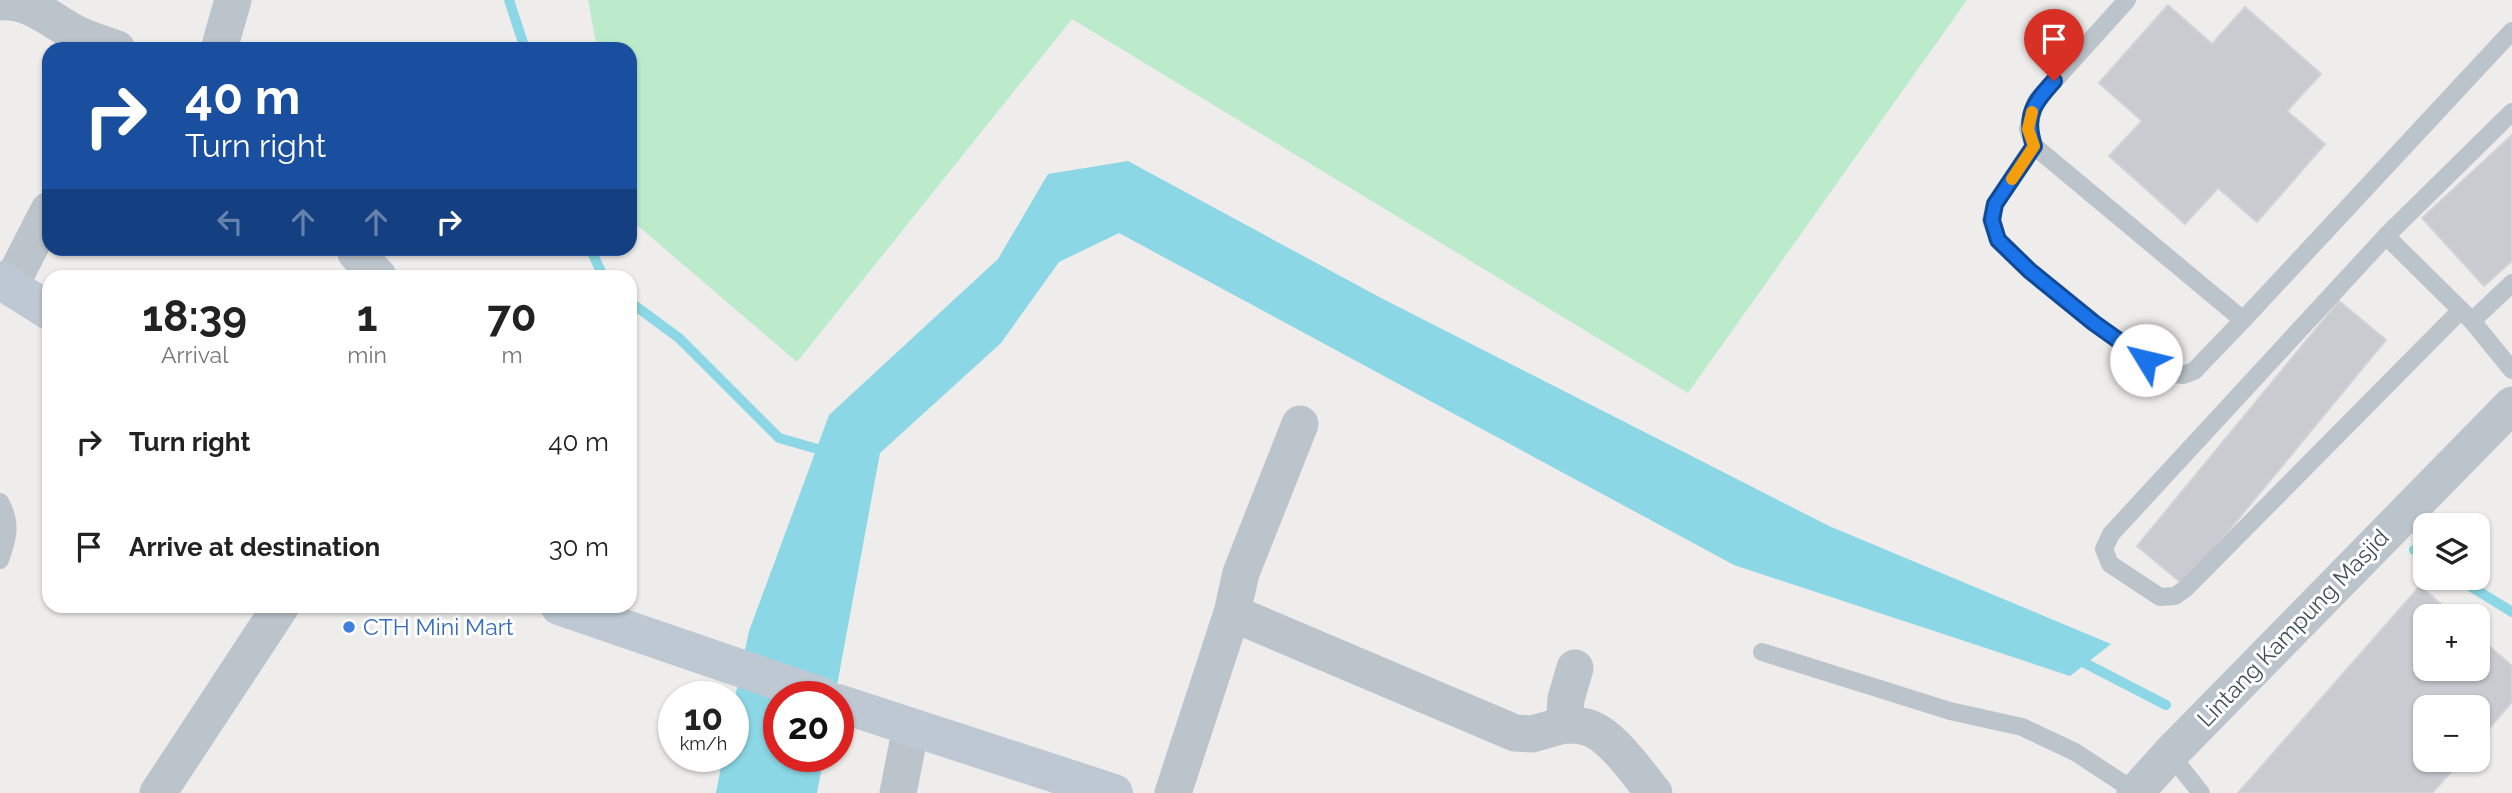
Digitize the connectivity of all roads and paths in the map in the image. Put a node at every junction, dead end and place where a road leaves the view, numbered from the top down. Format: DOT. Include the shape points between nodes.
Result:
graph roads {
  1 [pos="233,0"];
  2 [pos="2127,0"];
  3 [pos="0,2"];
  4 [pos="2512,31"];
  5 [pos="98,42"];
  6 [pos="221,42"];
  7 [pos="2512,112"];
  8 [pos="2034,146"];
  9 [pos="42,222"];
  10 [pos="2386,236"];
  11 [pos="5,283"];
  12 [pos="2512,283"];
  13 [pos="42,307"];
  14 [pos="2466,315"];
  15 [pos="2243,320"];
  16 [pos="2512,370"];
  17 [pos="2512,405"];
  18 [pos="1300,424"];
  19 [pos="0,502"];
  20 [pos="0,560"];
  21 [pos="276,613"];
  22 [pos="579,613"];
  23 [pos="1232,613"];
  24 [pos="1762,652"];
  25 [pos="1575,668"];
  26 [pos="775,681"];
  27 [pos="854,708"];
  28 [pos="1564,725"];
  29 [pos="911,727"];
  30 [pos="2170,754"];
  31 [pos="158,793"];
  32 [pos="898,793"];
  33 [pos="1114,793"];
  34 [pos="1173,793"];
  35 [pos="1654,793"];
  36 [pos="2135,793"];
  37 [pos="2201,793"];
  1 -- 6 [label="street"];
  2 -- 8 [label="lane" via="2036,101 2028,129"];
  3 -- 5 [label="street" via="35,8"];
  4 -- 15 [label="lane"];
  7 -- 10 [label="lane"];
  8 -- 15 [label="lane"];
  8 -- 15 [label="lane" via="1995,204 1992,220 1998,240 2030,271 2164,373 2194,371"];
  9 -- 11 [label="street"];
  10 -- 14 [label="lane"];
  10 -- 14 [label="lane" via="2110,534 2104,549 2110,564 2160,597 2185,590"];
  11 -- 13 [label="main road"];
  12 -- 14 [label="lane"];
  14 -- 16 [label="lane"];
  17 -- 30 [label="street, Lintang Kampung Masjid"];
  18 -- 23 [label="street" via="1241,573"];
  19 -- 20 [label="lane" via="9,522"];
  21 -- 31 [label="street"];
  22 -- 26 [label="main road"];
  23 -- 28 [label="street" via="1515,733 1532,734"];
  23 -- 34 [label="street"];
  24 -- 36 [label="lane" via="1950,711 2022,727 2075,751"];
  25 -- 28 [label="street"];
  27 -- 29 [label="main road"];
  28 -- 35 [label="street" via="1599,733 1624,755"];
  29 -- 32 [label="street"];
  29 -- 33 [label="main road"];
  30 -- 36 [label="street, Lintang Kampung Masjid"];
  30 -- 37 [label="lane"];
}
